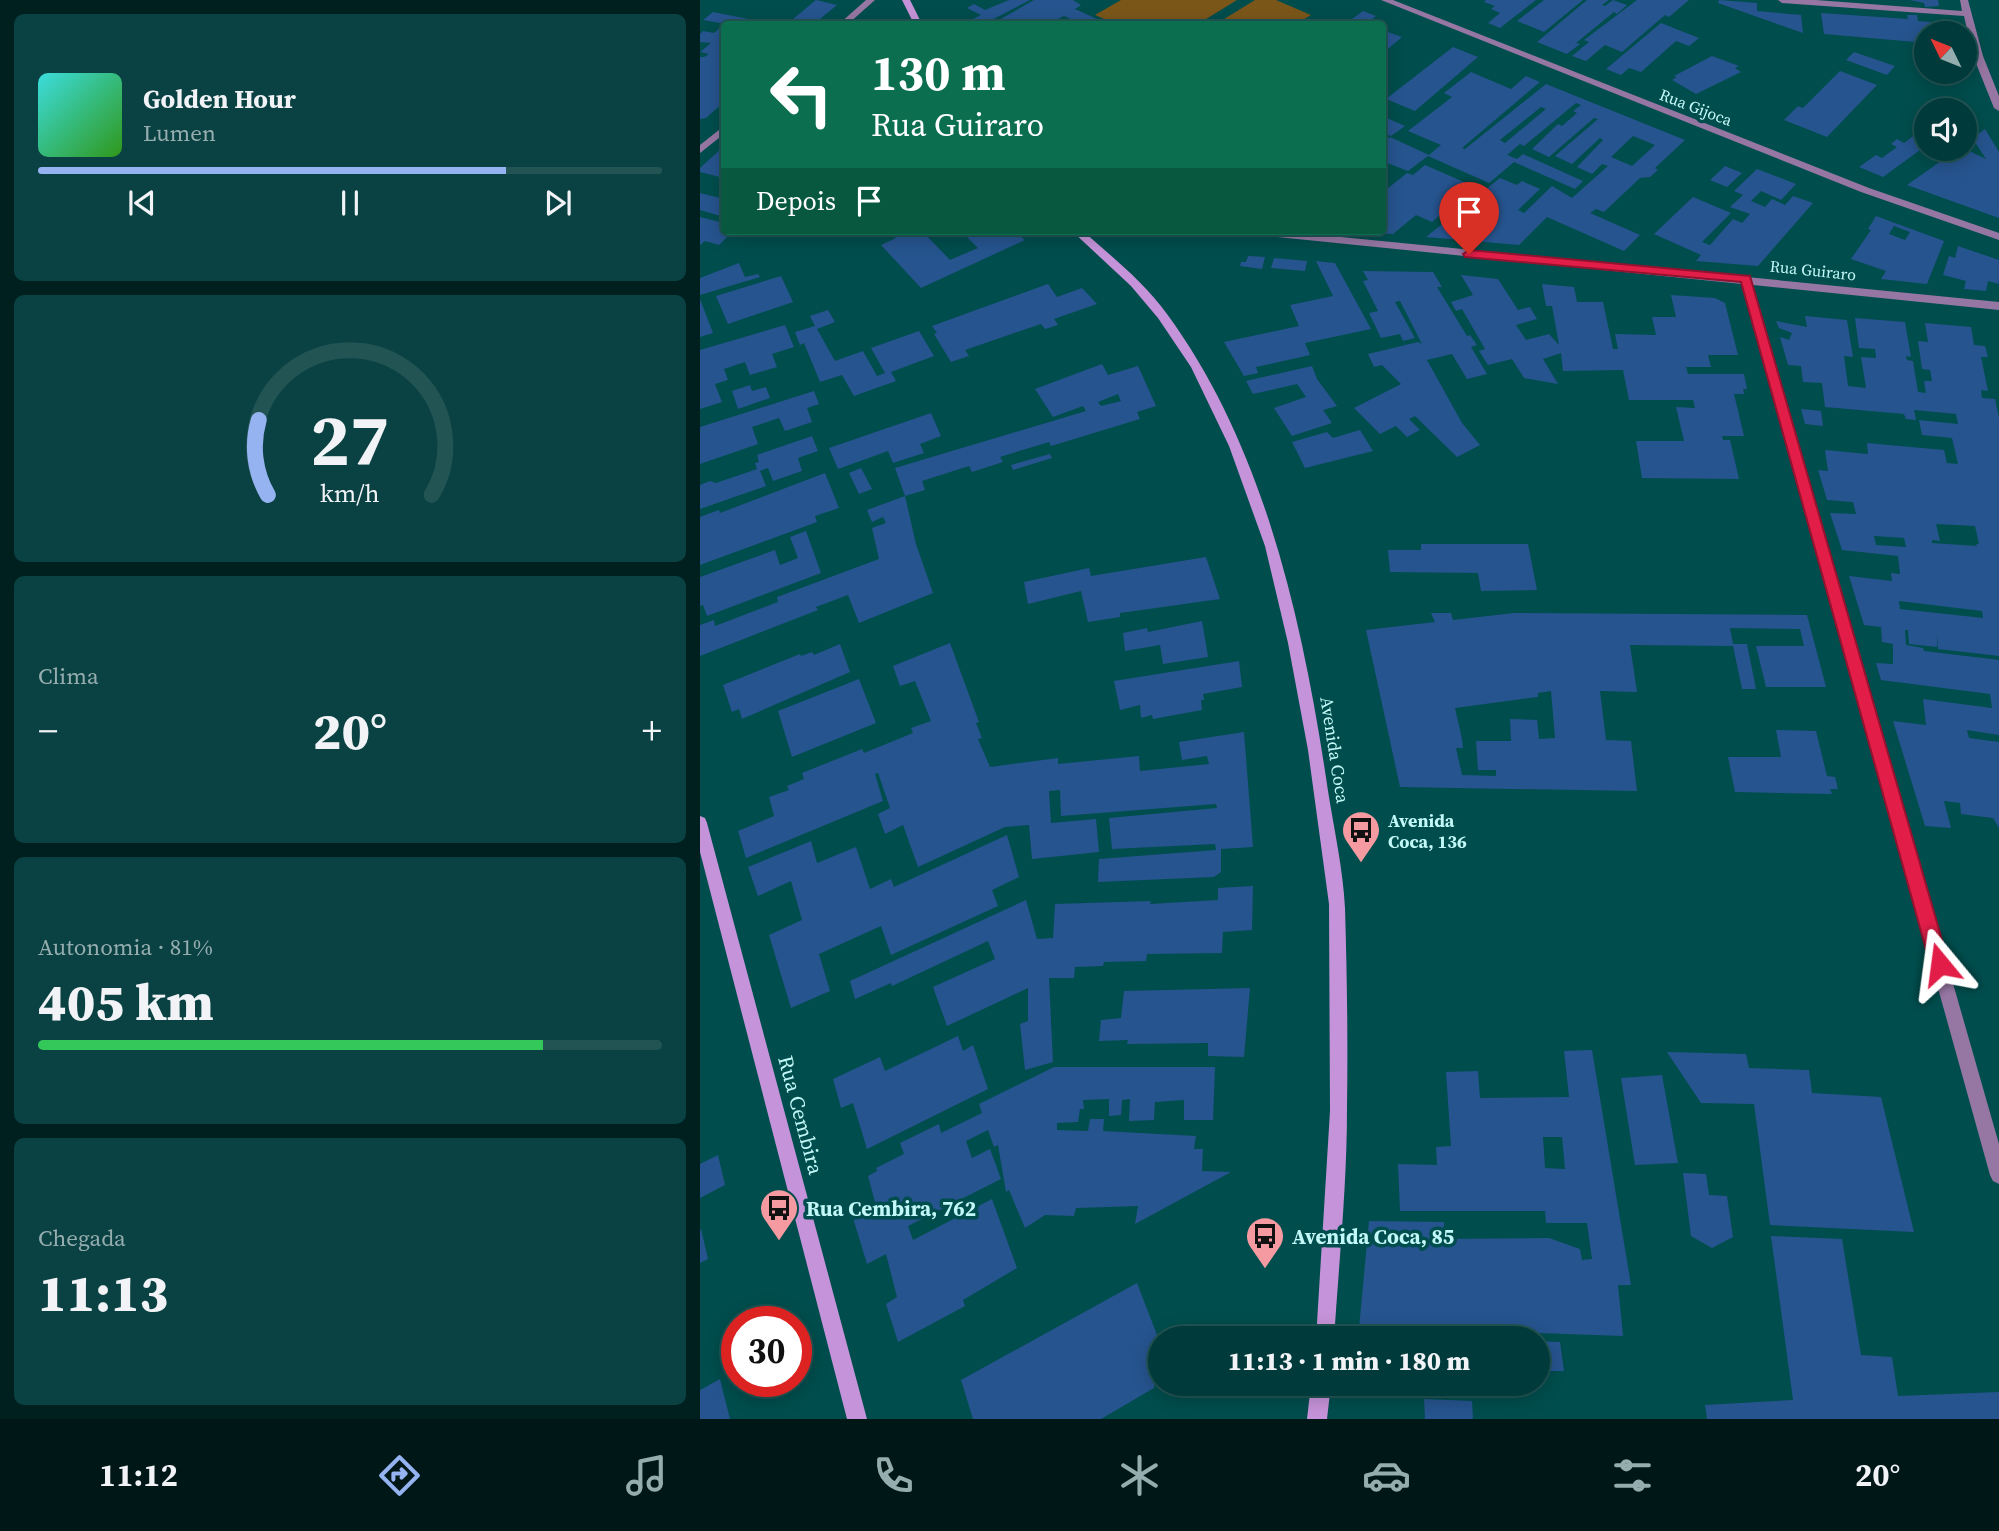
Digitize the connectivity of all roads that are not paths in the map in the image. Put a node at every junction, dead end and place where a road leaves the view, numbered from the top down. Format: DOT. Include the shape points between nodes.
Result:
graph roads {
  1 [pos="871,0"];
  2 [pos="906,0"];
  3 [pos="1385,0"];
  4 [pos="1782,0"];
  5 [pos="1964,0"];
  6 [pos="1968,14"];
  7 [pos="847,21"];
  8 [pos="916,21"];
  9 [pos="1988,80"];
  10 [pos="1999,81"];
  11 [pos="1999,108"];
  12 [pos="721,132"];
  13 [pos="700,150"];
  14 [pos="1081,235"];
  15 [pos="1283,235"];
  16 [pos="1999,237"];
  17 [pos="1746,279"];
  18 [pos="1999,306"];
  19 [pos="700,823"];
  20 [pos="1999,1175"];
  21 [pos="1326,1326"];
  22 [pos="1320,1396"];
  23 [pos="857,1419"];
  24 [pos="1317,1419"];
  1 -- 7 [label="street"];
  2 -- 8 [label="street"];
  3 -- 16 [label="street, Rua Gijoca" via="1853,185"];
  4 -- 6 [label="street"];
  5 -- 6 [label="street"];
  6 -- 9 [label="street"];
  9 -- 10 [label="street"];
  9 -- 11 [label="street"];
  12 -- 13 [label="street"];
  14 -- 21 [label="street, Avenida Coca" via="1162,315 1196,366 1235,446 1271,546 1295,643 1337,904 1339,1111"];
  15 -- 17 [label="street, Rua Guiraro"];
  17 -- 18 [label="street, Rua Guiraro"];
  17 -- 20 [label="street"];
  19 -- 23 [label="street, Rua Cembira"];
  22 -- 24 [label="street"];
}
